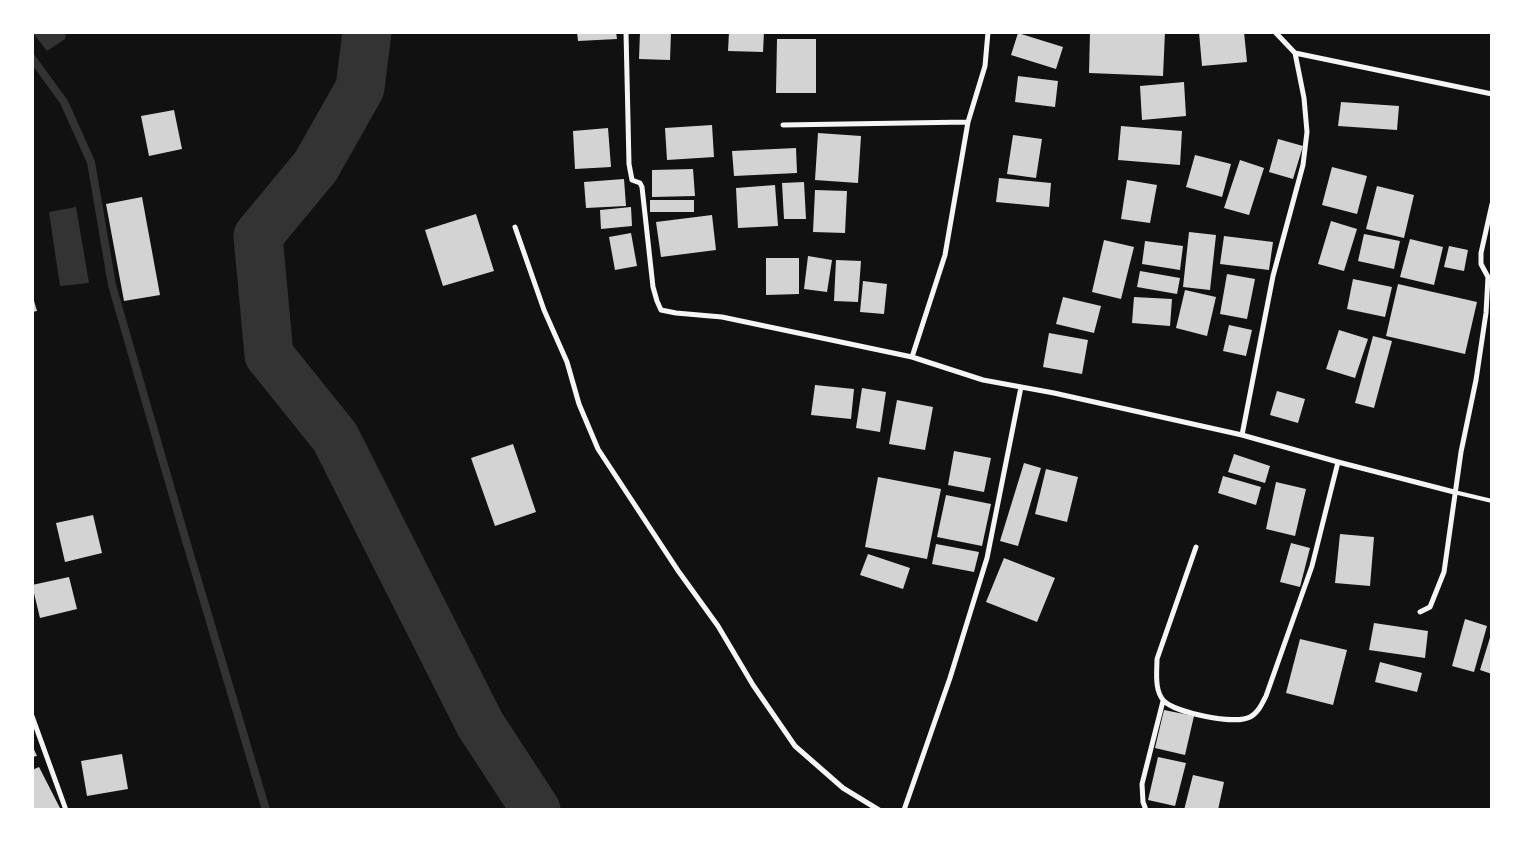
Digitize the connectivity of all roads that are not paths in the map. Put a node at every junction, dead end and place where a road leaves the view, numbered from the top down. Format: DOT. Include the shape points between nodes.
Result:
graph roads {
  1 [pos="626,32"];
  2 [pos="988,32"];
  3 [pos="1275,32"];
  4 [pos="1295,53"];
  5 [pos="1492,94"];
  6 [pos="968,122"];
  7 [pos="783,125"];
  8 [pos="1492,204"];
  9 [pos="515,227"];
  10 [pos="912,357"];
  11 [pos="1021,387"];
  12 [pos="1242,435"];
  13 [pos="1338,462"];
  14 [pos="1454,492"];
  15 [pos="1492,501"];
  16 [pos="1196,547"];
  17 [pos="1420,612"];
  18 [pos="1164,701"];
  19 [pos="32,716"];
  20 [pos="66,810"];
  21 [pos="879,810"];
  22 [pos="904,810"];
  23 [pos="1146,810"];
  1 -- 10 [label="street" via="630,170 632,180 642,187 653,287 661,310 722,317"];
  2 -- 6 [label="street" via="985,66"];
  3 -- 4 [label="street"];
  4 -- 5 [label="street"];
  4 -- 12 [label="street" via="1307,132 1303,165 1273,276"];
  6 -- 7 [label="street"];
  6 -- 10 [label="street" via="945,255"];
  8 -- 14 [label="street" via="1481,253 1481,264 1488,277 1486,313"];
  9 -- 21 [label="street" via="598,449 795,746 843,788"];
  10 -- 11 [label="street" via="982,380"];
  11 -- 12 [label="street"];
  11 -- 22 [label="street" via="987,558"];
  12 -- 13 [label="street"];
  13 -- 14 [label="street"];
  13 -- 18 [label="street" via="1312,566 1260,707 1250,717 1238,720 1200,715"];
  14 -- 15 [label="lane"];
  14 -- 17 [label="street" via="1444,572 1430,607"];
  16 -- 18 [label="street" via="1157,659 1156,676"];
  18 -- 23 [label="street" via="1142,784"];
  19 -- 20 [label="street"];
}
